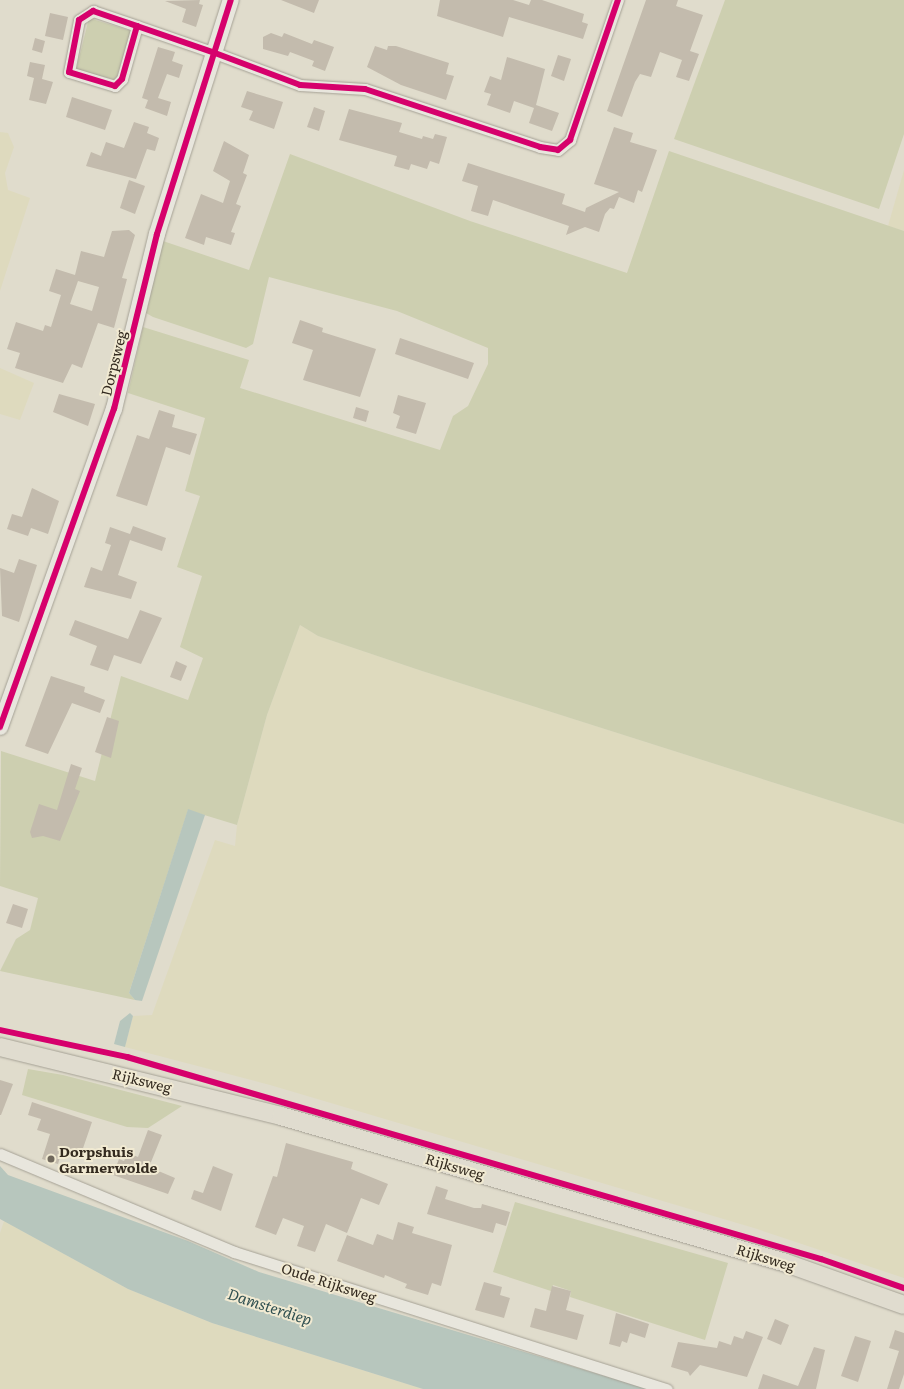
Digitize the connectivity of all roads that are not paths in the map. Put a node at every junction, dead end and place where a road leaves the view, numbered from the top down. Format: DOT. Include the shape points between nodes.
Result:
graph roads {
  1 [pos="231,0"];
  2 [pos="618,0"];
  3 [pos="137,26"];
  4 [pos="214,53"];
  5 [pos="0,727"];
  6 [pos="0,1047"];
  7 [pos="0,1154"];
  8 [pos="904,1305"];
  9 [pos="667,1389"];
  1 -- 4 [label="street, Dorpsweg"];
  2 -- 4 [label="street" via="571,135 563,147 550,150 365,89 300,85"];
  3 -- 3 [label="street" via="93,11 79,20 69,72 115,86 122,79"];
  3 -- 4 [label="street"];
  4 -- 5 [label="street, Dorpsweg" via="157,234 114,409"];
  6 -- 8 [label="main road, Rijksweg" via="296,1120 786,1263"];
  7 -- 9 [label="street, Oude Rijksweg" via="234,1252"];
}
